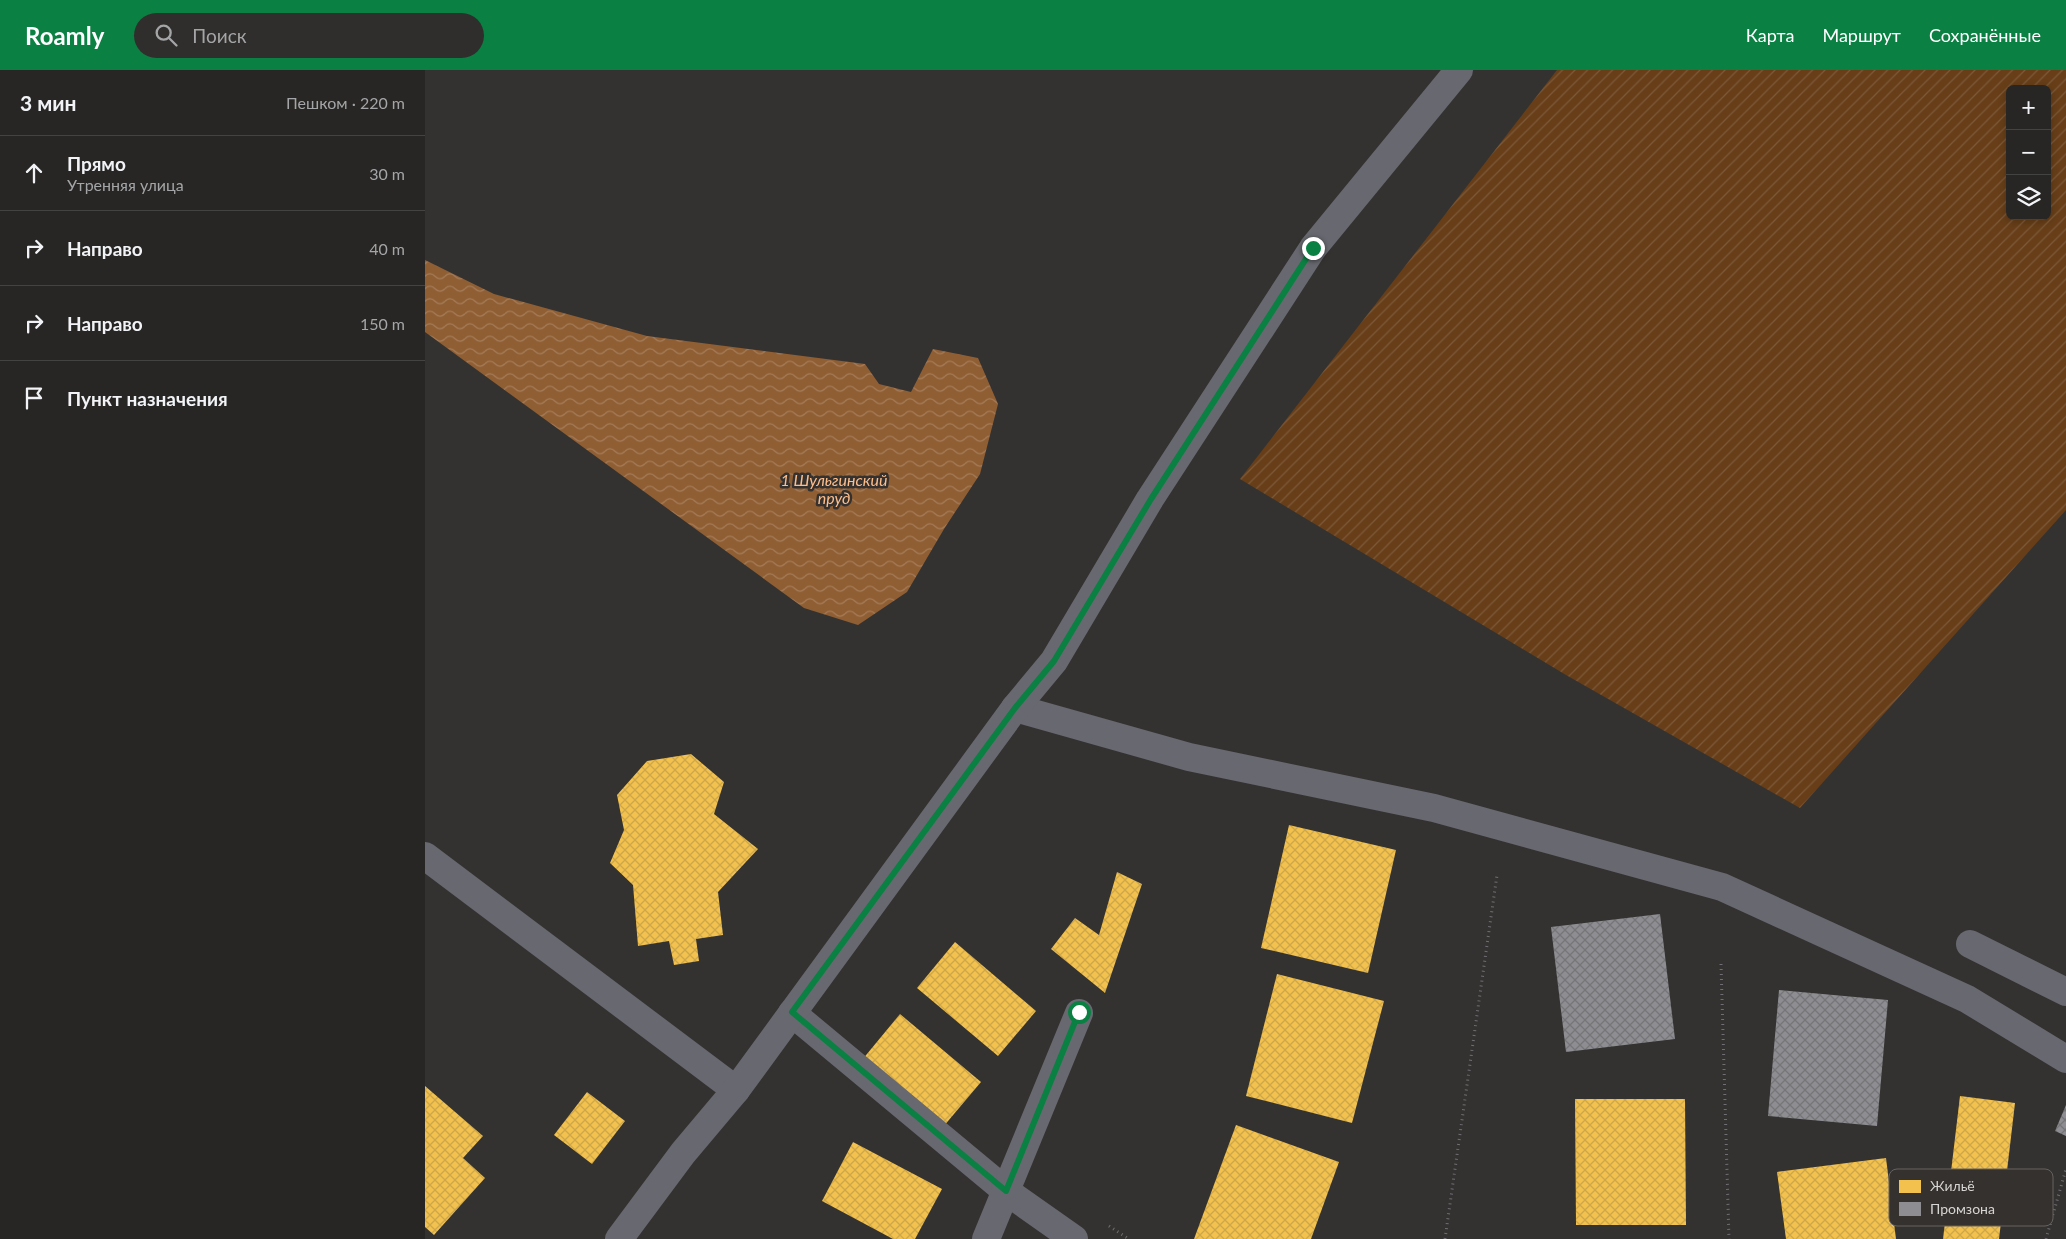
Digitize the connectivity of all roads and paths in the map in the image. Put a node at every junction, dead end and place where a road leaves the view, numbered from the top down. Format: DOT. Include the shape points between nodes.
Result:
graph roads {
  1 [pos="1459,70"];
  2 [pos="1015,708"];
  3 [pos="425,856"];
  4 [pos="1497,875"];
  5 [pos="1969,944"];
  6 [pos="1721,964"];
  7 [pos="2066,992"];
  8 [pos="792,1012"];
  9 [pos="1079,1012"];
  10 [pos="2066,1059"];
  11 [pos="736,1090"];
  12 [pos="2066,1169"];
  13 [pos="1006,1191"];
  14 [pos="2053,1214"];
  15 [pos="2050,1226"];
  16 [pos="619,1239"];
  17 [pos="986,1239"];
  18 [pos="1074,1239"];
  19 [pos="1445,1239"];
  20 [pos="1729,1239"];
  21 [pos="2046,1239"];
  1 -- 2 [label="street" via="1313,248 1151,499 1054,661"];
  2 -- 8 [label="street"];
  2 -- 10 [label="street" via="1189,757 1434,808 1722,886 1967,999"];
  3 -- 11 [label="street"];
  4 -- 19 [label="path"];
  5 -- 7 [label="street"];
  6 -- 20 [label="path"];
  8 -- 11 [label="street"];
  8 -- 13 [label="street"];
  9 -- 13 [label="street"];
  11 -- 16 [label="street" via="683,1153"];
  12 -- 14 [label="path"];
  13 -- 17 [label="street"];
  13 -- 18 [label="street"];
  15 -- 21 [label="path"];
}
